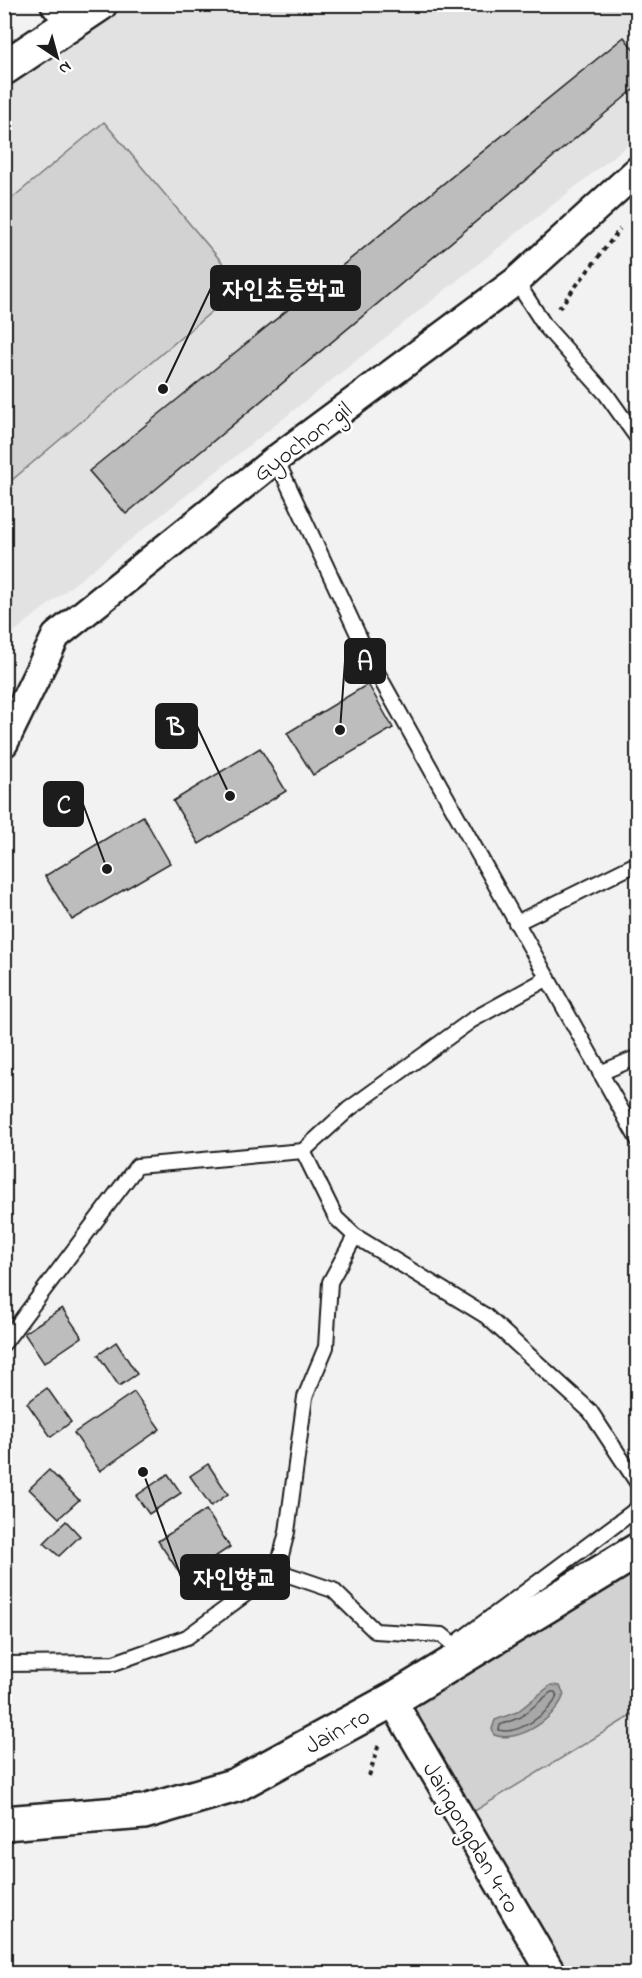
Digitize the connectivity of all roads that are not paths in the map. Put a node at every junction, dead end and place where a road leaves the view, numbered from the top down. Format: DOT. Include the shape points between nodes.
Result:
graph roads {
  1 [pos="79,9"];
  2 [pos="4,68"];
  3 [pos="638,170"];
  4 [pos="516,281"];
  5 [pos="638,439"];
  6 [pos="276,459"];
  7 [pos="4,743"];
  8 [pos="638,862"];
  9 [pos="516,923"];
  10 [pos="548,978"];
  11 [pos="638,1057"];
  12 [pos="600,1073"];
  13 [pos="638,1140"];
  14 [pos="303,1151"];
  15 [pos="355,1236"];
  16 [pos="6,1338"];
  17 [pos="638,1484"];
  18 [pos="638,1508"];
  19 [pos="638,1550"];
  20 [pos="277,1571"];
  21 [pos="460,1650"];
  22 [pos="4,1664"];
  23 [pos="392,1700"];
  24 [pos="4,1823"];
  25 [pos="552,1974"];
  1 -- 2 [label="street"];
  3 -- 4 [label="street, Gyochon-gil"];
  4 -- 5 [label="lane" via="545,326 606,394"];
  4 -- 6 [label="street, Gyochon-gil"];
  6 -- 7 [label="street, Gyochon-gil" via="56,636"];
  6 -- 9 [label="lane" via="370,660"];
  8 -- 9 [label="lane"];
  9 -- 10 [label="lane"];
  10 -- 12 [label="lane"];
  10 -- 14 [label="lane" via="472,1020 349,1109"];
  11 -- 12 [label="lane"];
  12 -- 13 [label="lane"];
  14 -- 15 [label="lane" via="336,1218"];
  14 -- 16 [label="lane" via="137,1166"];
  15 -- 17 [label="lane" via="486,1316 590,1411"];
  15 -- 20 [label="lane" via="330,1282 326,1347 304,1397 287,1532"];
  18 -- 21 [label="lane"];
  19 -- 21 [label="street, Jain-ro"];
  20 -- 21 [label="lane" via="333,1590 375,1631 442,1635"];
  20 -- 22 [label="lane" via="187,1637 114,1663"];
  21 -- 23 [label="street, Jain-ro"];
  23 -- 24 [label="street, Jain-ro" via="236,1785 144,1812"];
  23 -- 25 [label="street, Jaingongdan 4-ro"];
}
